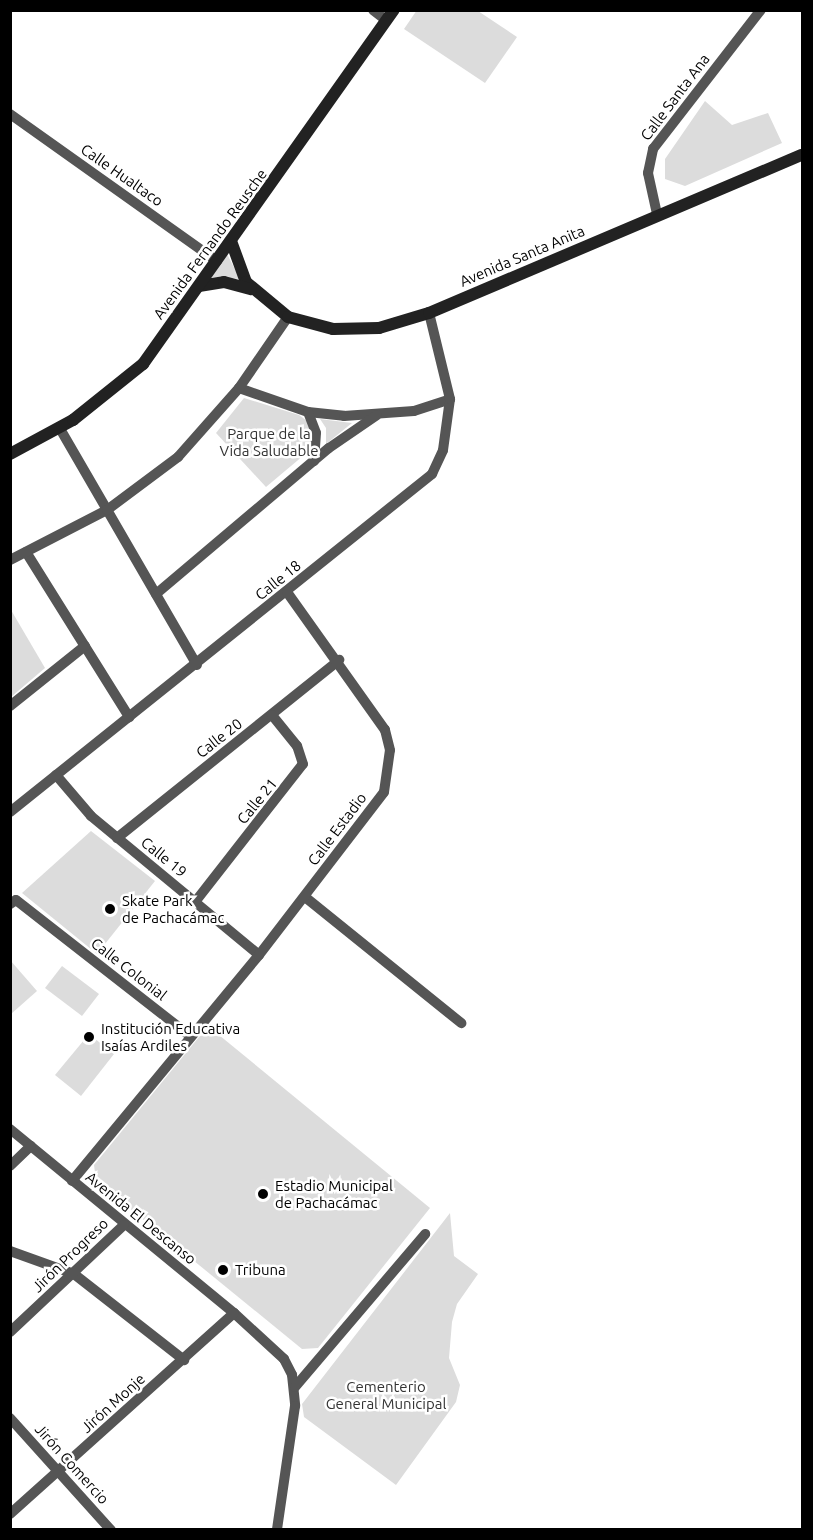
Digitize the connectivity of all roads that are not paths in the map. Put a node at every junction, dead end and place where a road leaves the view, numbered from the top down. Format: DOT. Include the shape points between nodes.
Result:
graph roads {
  1 [pos="373,10"];
  2 [pos="761,10"];
  3 [pos="390,15"];
  4 [pos="10,114"];
  5 [pos="802,155"];
  6 [pos="657,214"];
  7 [pos="231,241"];
  8 [pos="217,261"];
  9 [pos="199,286"];
  10 [pos="252,290"];
  11 [pos="429,313"];
  12 [pos="288,316"];
  13 [pos="239,388"];
  14 [pos="450,399"];
  15 [pos="308,412"];
  16 [pos="378,415"];
  17 [pos="59,428"];
  18 [pos="10,454"];
  19 [pos="314,461"];
  20 [pos="107,510"];
  21 [pos="26,552"];
  22 [pos="10,560"];
  23 [pos="287,591"];
  24 [pos="156,594"];
  25 [pos="85,646"];
  26 [pos="339,660"];
  27 [pos="197,665"];
  28 [pos="10,706"];
  29 [pos="272,715"];
  30 [pos="129,717"];
  31 [pos="56,776"];
  32 [pos="10,812"];
  33 [pos="117,838"];
  34 [pos="305,897"];
  35 [pos="13,902"];
  36 [pos="195,902"];
  37 [pos="259,955"];
  38 [pos="461,1023"];
  39 [pos="190,1036"];
  40 [pos="10,1129"];
  41 [pos="31,1146"];
  42 [pos="10,1166"];
  43 [pos="72,1181"];
  44 [pos="124,1225"];
  45 [pos="425,1234"];
  46 [pos="10,1251"];
  47 [pos="74,1274"];
  48 [pos="234,1313"];
  49 [pos="10,1332"];
  50 [pos="184,1360"];
  51 [pos="295,1387"];
  52 [pos="10,1418"];
  53 [pos="59,1472"];
  54 [pos="10,1514"];
  55 [pos="111,1530"];
  56 [pos="277,1530"];
  1 -- 3 [label="street"];
  2 -- 6 [label="street, Calle Santa Ana" via="653,149 648,173"];
  3 -- 7 [label="street, Avenida Fernando Reusche"];
  4 -- 8 [label="street, Calle Hualtaco"];
  5 -- 6 [label="street, Avenida Santa Anita"];
  6 -- 11 [label="street, Avenida Santa Anita"];
  7 -- 8 [label="street, Avenida Fernando Reusche"];
  7 -- 10 [label="street, Avenida Santa Anita" via="237,265"];
  8 -- 9 [label="street, Avenida Fernando Reusche"];
  9 -- 10 [label="street, Avenida Santa Anita" via="224,282"];
  9 -- 17 [label="street, Avenida Fernando Reusche" via="143,364"];
  10 -- 12 [label="street, Avenida Santa Anita"];
  11 -- 12 [label="street, Avenida Santa Anita" via="379,328 356,330 302,323"];
  11 -- 14 [label="street, Calle 18"];
  12 -- 13 [label="street"];
  13 -- 15 [label="street"];
  13 -- 20 [label="street" via="178,456"];
  14 -- 16 [label="street" via="414,411"];
  14 -- 23 [label="street, Calle 18" via="443,450 432,474"];
  15 -- 16 [label="street"];
  15 -- 19 [label="street" via="316,433"];
  16 -- 19 [label="street" via="349,432"];
  17 -- 18 [label="street, Avenida Fernando Reusche"];
  17 -- 20 [label="street"];
  19 -- 24 [label="street"];
  20 -- 21 [label="street"];
  20 -- 24 [label="street"];
  21 -- 22 [label="street"];
  21 -- 25 [label="street"];
  23 -- 26 [label="street, Calle Estadio"];
  23 -- 27 [label="street, Calle 18"];
  24 -- 27 [label="street"];
  25 -- 28 [label="street"];
  25 -- 30 [label="street"];
  26 -- 29 [label="street, Calle 20"];
  26 -- 34 [label="street, Calle Estadio" via="385,730 390,750 388,777 384,792"];
  27 -- 30 [label="street, Calle 18"];
  29 -- 33 [label="street, Calle 20"];
  29 -- 36 [label="street, Calle 21" via="297,746 303,764"];
  30 -- 31 [label="street, Calle 18"];
  31 -- 32 [label="street, Calle 18"];
  31 -- 33 [label="street, Calle 19" via="91,816"];
  33 -- 36 [label="street, Calle 19"];
  34 -- 37 [label="street, Calle Estadio"];
  34 -- 38 [label="street"];
  35 -- 39 [label="street, Calle Colonial"];
  36 -- 37 [label="street, Calle 19"];
  37 -- 39 [label="street, Calle Estadio"];
  39 -- 43 [label="street"];
  40 -- 41 [label="street, Avenida El Descanso"];
  41 -- 42 [label="street"];
  41 -- 43 [label="street, Avenida El Descanso"];
  43 -- 44 [label="street, Avenida El Descanso"];
  44 -- 47 [label="street, Jirón Progreso"];
  44 -- 48 [label="street, Avenida El Descanso"];
  45 -- 51 [label="street"];
  46 -- 47 [label="street"];
  47 -- 49 [label="street, Jirón Progreso"];
  47 -- 50 [label="street"];
  48 -- 50 [label="street, Jirón Monje"];
  48 -- 51 [label="street, Avenida El Descanso" via="284,1359"];
  50 -- 53 [label="street, Jirón Monje"];
  51 -- 56 [label="street"];
  52 -- 53 [label="street, Jirón Comercio"];
  53 -- 54 [label="street, Jirón Monje"];
  53 -- 55 [label="street, Jirón Comercio"];
}
